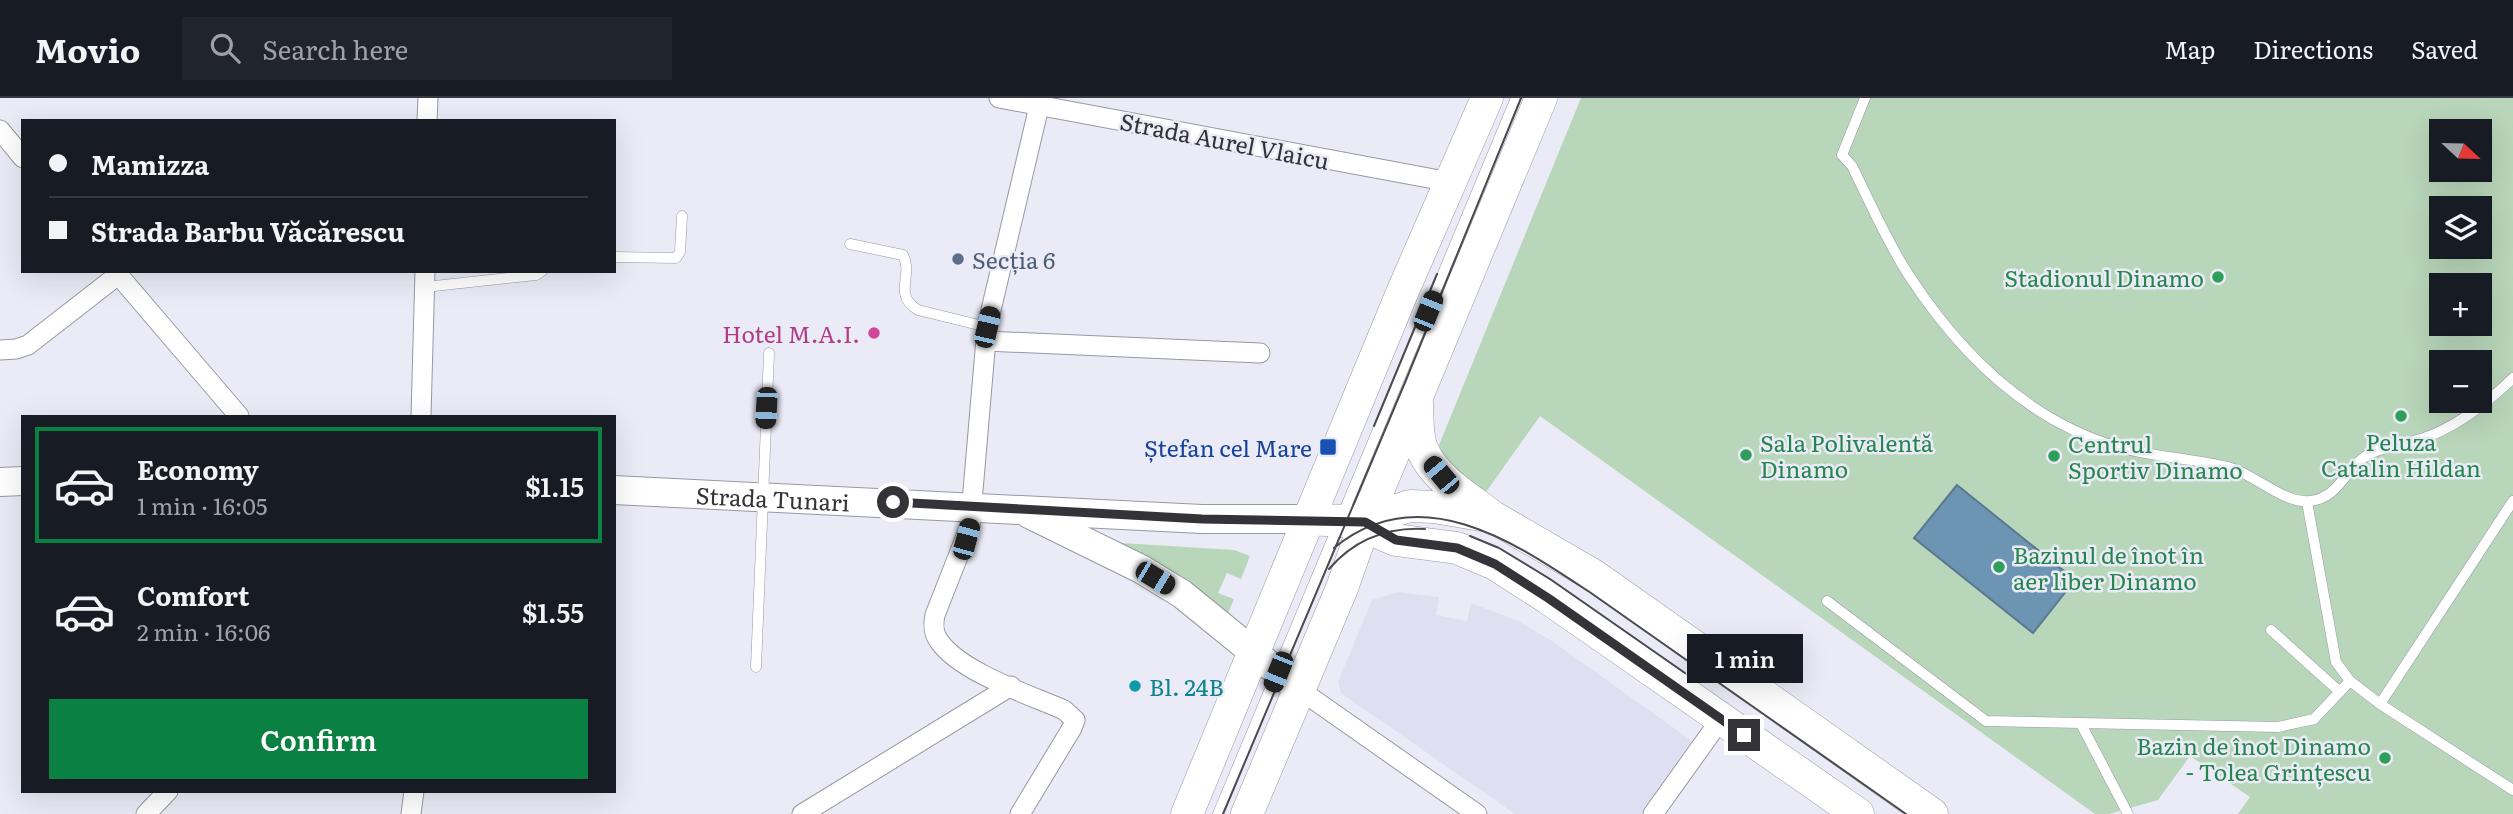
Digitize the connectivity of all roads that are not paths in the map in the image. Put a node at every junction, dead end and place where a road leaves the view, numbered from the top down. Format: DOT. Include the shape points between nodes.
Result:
graph roads {
  1 [pos="428,98"];
  2 [pos="999,98"];
  3 [pos="1487,98"];
  4 [pos="1516,98"];
  5 [pos="1541,98"];
  6 [pos="1865,98"];
  7 [pos="1040,101"];
  8 [pos="427,119"];
  9 [pos="0,130"];
  10 [pos="21,156"];
  11 [pos="1450,182"];
  12 [pos="682,216"];
  13 [pos="850,244"];
  14 [pos="616,257"];
  15 [pos="117,273"];
  16 [pos="539,273"];
  17 [pos="425,279"];
  18 [pos="986,334"];
  19 [pos="0,350"];
  20 [pos="769,353"];
  21 [pos="1260,353"];
  22 [pos="2513,378"];
  23 [pos="1417,400"];
  24 [pos="238,415"];
  25 [pos="421,415"];
  26 [pos="21,481"];
  27 [pos="0,482"];
  28 [pos="616,490"];
  29 [pos="762,496"];
  30 [pos="2513,500"];
  31 [pos="2307,502"];
  32 [pos="972,506"];
  33 [pos="1017,508"];
  34 [pos="1493,517"];
  35 [pos="1307,519"];
  36 [pos="1353,522"];
  37 [pos="1827,601"];
  38 [pos="2271,630"];
  39 [pos="1253,652"];
  40 [pos="755,667"];
  41 [pos="1289,681"];
  42 [pos="2350,681"];
  43 [pos="1011,686"];
  44 [pos="2340,692"];
  45 [pos="2380,704"];
  46 [pos="1721,719"];
  47 [pos="2081,724"];
  48 [pos="2513,790"];
  49 [pos="166,793"];
  50 [pos="414,793"];
  51 [pos="146,814"];
  52 [pos="411,814"];
  53 [pos="802,814"];
  54 [pos="1020,814"];
  55 [pos="1188,814"];
  56 [pos="1218,814"];
  57 [pos="1247,814"];
  58 [pos="1477,814"];
  59 [pos="1653,814"];
  60 [pos="1858,814"];
  61 [pos="1932,814"];
  62 [pos="2128,814"];
  1 -- 8 [label="street"];
  2 -- 7 [label="street, Strada Aurel Vlaicu"];
  3 -- 11 [label="main road"];
  4 -- 36 [label="lane"];
  5 -- 23 [label="main road"];
  6 -- 31 [label="lane" via="1842,155 1908,273 1946,327 2004,387 2085,435 2155,456 2231,468"];
  7 -- 11 [label="street, Strada Aurel Vlaicu"];
  7 -- 18 [label="street"];
  9 -- 10 [label="street"];
  11 -- 35 [label="main road"];
  12 -- 14 [label="lane" via="676,258"];
  13 -- 18 [label="lane" via="903,255 904,297 909,305"];
  15 -- 19 [label="street" via="28,345"];
  15 -- 24 [label="street"];
  16 -- 17 [label="lane"];
  17 -- 25 [label="street"];
  18 -- 21 [label="street"];
  18 -- 32 [label="street"];
  20 -- 29 [label="lane"];
  22 -- 31 [label="lane" via="2451,425 2366,456 2337,489"];
  23 -- 34 [label="main road" via="1423,452 1441,475"];
  23 -- 36 [label="main road"];
  26 -- 27 [label="street"];
  28 -- 29 [label="street, Strada Tunari"];
  29 -- 32 [label="street, Strada Tunari"];
  29 -- 40 [label="lane"];
  30 -- 45 [label="lane"];
  31 -- 42 [label="lane" via="2336,662"];
  32 -- 33 [label="street, Strada Tunari"];
  32 -- 43 [label="street" via="966,539 933,628 937,640 963,664"];
  33 -- 35 [label="street, Strada Tunari" via="1202,519"];
  33 -- 39 [label="street, Strada Tunari" via="1170,586"];
  34 -- 36 [label="main road" via="1410,506"];
  34 -- 61 [label="main road" via="1593,575"];
  35 -- 36 [label="main road, Strada Tunari"];
  35 -- 39 [label="main road"];
  36 -- 41 [label="main road" via="1342,588"];
  36 -- 46 [label="main road" via="1396,540 1457,548 1495,564"];
  37 -- 47 [label="lane" via="1986,722"];
  38 -- 44 [label="lane"];
  39 -- 41 [label="street, Strada Tunari"];
  39 -- 55 [label="main road"];
  41 -- 56 [label="lane"];
  41 -- 57 [label="main road"];
  41 -- 58 [label="street"];
  42 -- 44 [label="lane"];
  42 -- 45 [label="lane"];
  43 -- 53 [label="street"];
  43 -- 54 [label="street" via="1064,710 1074,720"];
  44 -- 47 [label="lane" via="2314,719 2278,727"];
  45 -- 48 [label="lane"];
  46 -- 59 [label="street"];
  46 -- 60 [label="main road"];
  47 -- 62 [label="lane"];
  49 -- 51 [label="street"];
  50 -- 52 [label="street"];
}
